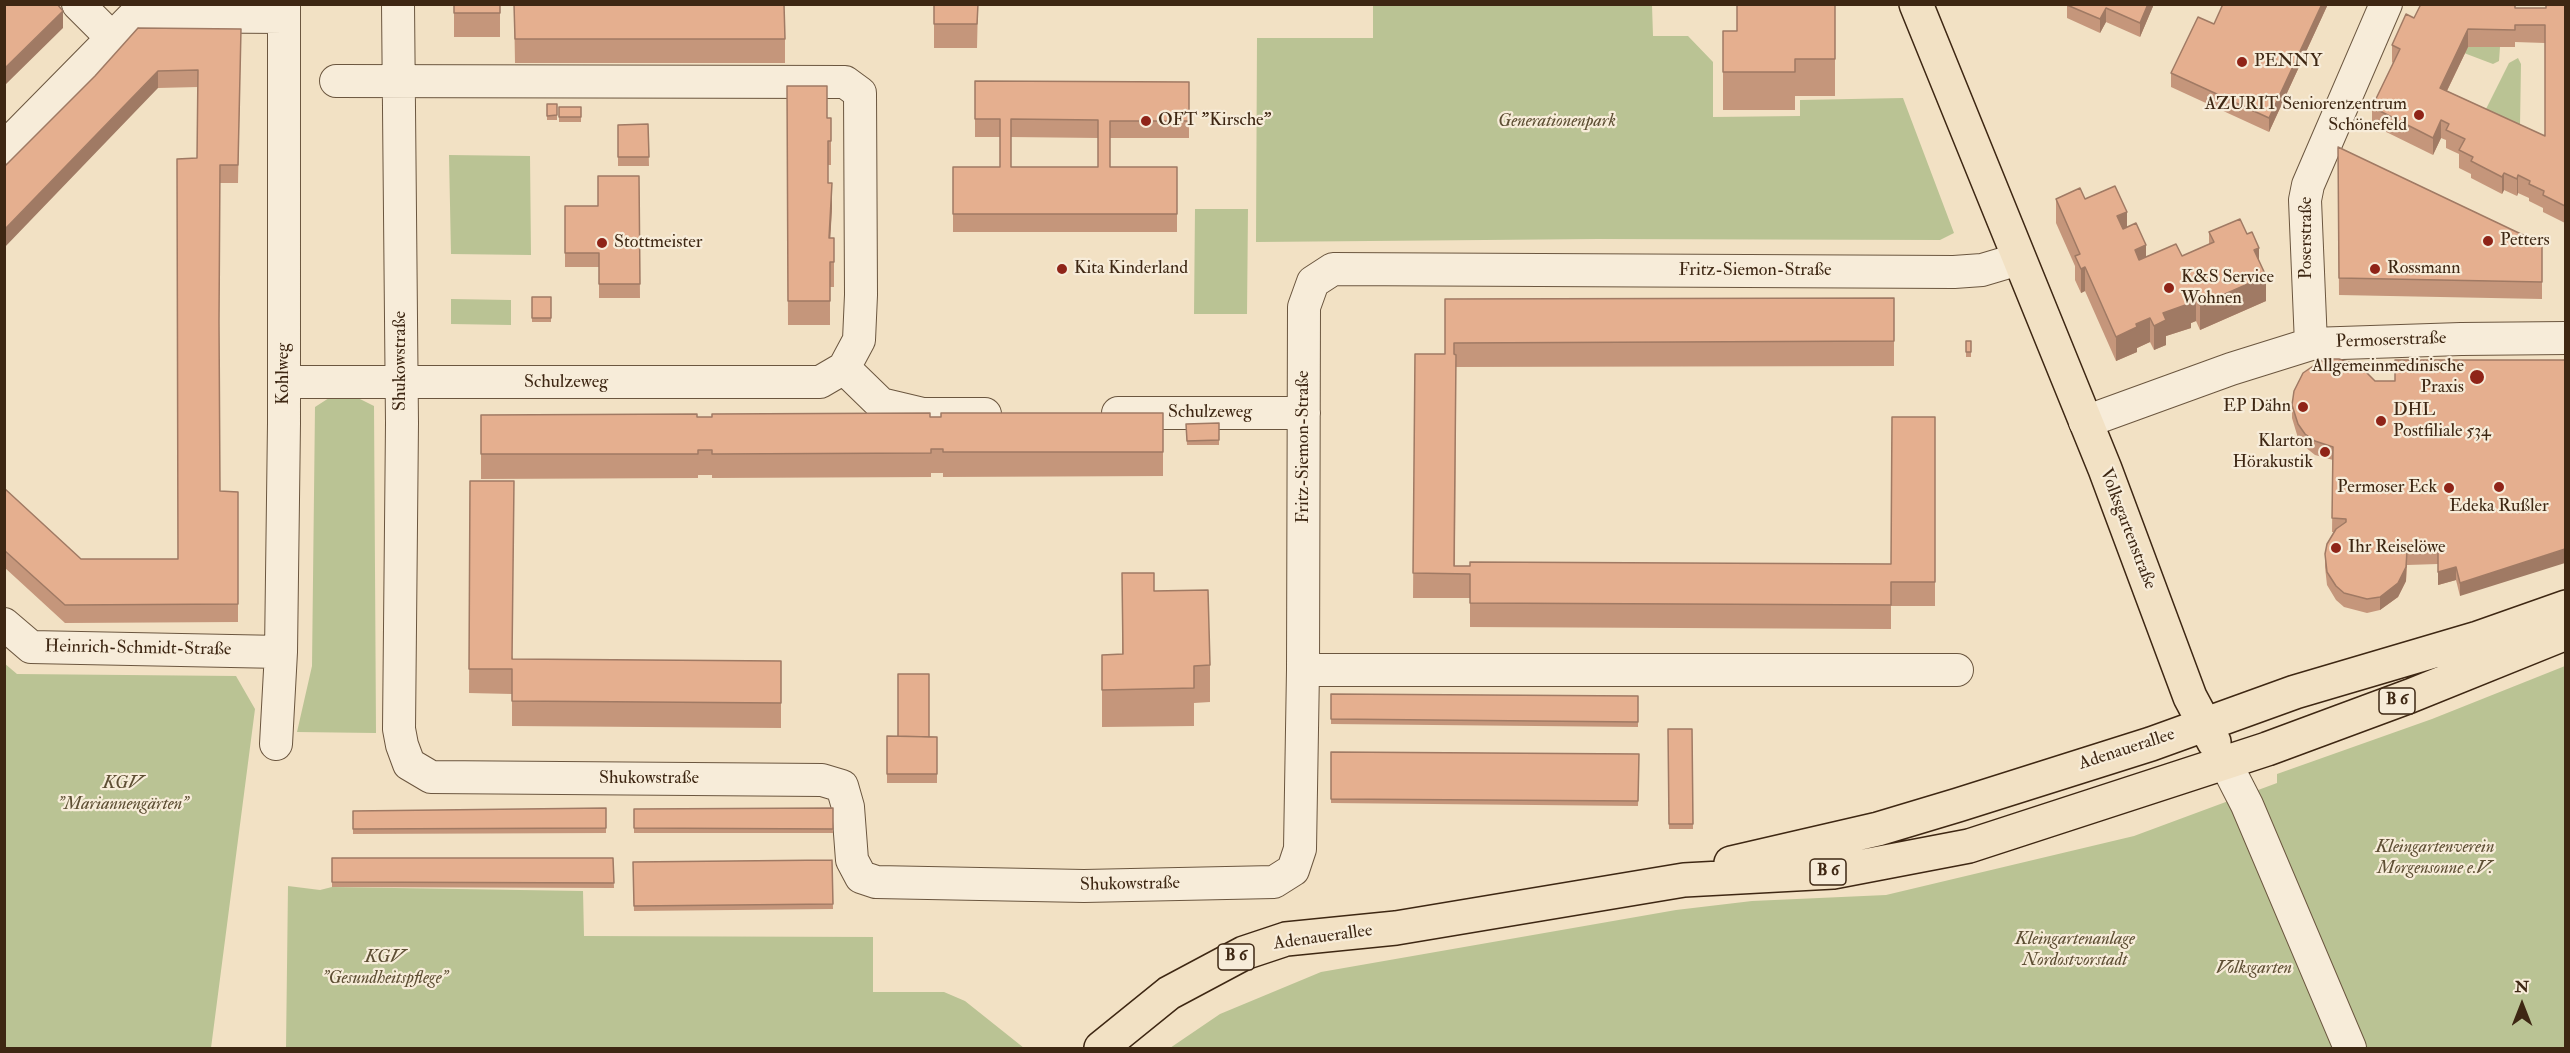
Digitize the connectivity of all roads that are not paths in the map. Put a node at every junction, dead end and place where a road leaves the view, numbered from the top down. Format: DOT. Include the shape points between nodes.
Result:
graph roads {
  1 [pos="78,4"];
  2 [pos="398,4"];
  3 [pos="1916,4"];
  4 [pos="2386,4"];
  5 [pos="284,11"];
  6 [pos="112,38"];
  7 [pos="336,81"];
  8 [pos="399,83"];
  9 [pos="4,148"];
  10 [pos="2019,260"];
  11 [pos="2565,338"];
  12 [pos="2311,344"];
  13 [pos="844,368"];
  14 [pos="284,382"];
  15 [pos="401,382"];
  16 [pos="1089,413"];
  17 [pos="1304,413"];
  18 [pos="1009,414"];
  19 [pos="2085,422"];
  20 [pos="2565,607"];
  21 [pos="4,624"];
  22 [pos="2565,633"];
  23 [pos="281,652"];
  24 [pos="1303,670"];
  25 [pos="1957,670"];
  26 [pos="2204,724"];
  27 [pos="276,744"];
  28 [pos="2225,762"];
  29 [pos="1684,880"];
  30 [pos="1396,928"];
  31 [pos="1101,1048"];
  32 [pos="1137,1048"];
  33 [pos="2350,1048"];
  1 -- 6 [label="street"];
  2 -- 8 [label="street, Shukowstraße"];
  3 -- 10 [label="main road, Volksgartenstraße"];
  4 -- 12 [label="street, Poserstraße" via="2308,185 2305,217"];
  5 -- 6 [label="street" via="134,16"];
  5 -- 14 [label="street, Kohlweg"];
  6 -- 9 [label="street"];
  7 -- 8 [label="street"];
  8 -- 13 [label="street" via="844,82 860,93 861,295 859,340"];
  8 -- 15 [label="street, Shukowstraße"];
  10 -- 17 [label="street, Fritz-Siemon-Straße" via="1982,270 1954,272 1333,269 1313,282 1304,307"];
  10 -- 19 [label="main road, Volksgartenstraße"];
  11 -- 12 [label="street, Permoserstraße"];
  12 -- 19 [label="street, Permoserstraße"];
  13 -- 15 [label="street, Schulzeweg" via="820,382 801,383"];
  13 -- 18 [label="street" via="881,404 922,414"];
  14 -- 15 [label="street, Schulzeweg"];
  14 -- 23 [label="street, Kohlweg"];
  15 -- 24 [label="street, Shukowstraße" via="399,729 409,764 431,777 822,780 842,786 848,807 852,860 861,877 876,882 1092,886 1274,882 1293,870 1300,849"];
  16 -- 17 [label="street, Schulzeweg"];
  17 -- 24 [label="street, Fritz-Siemon-Straße"];
  19 -- 26 [label="main road, Volksgartenstraße" via="2190,697"];
  20 -- 26 [label="main road, Adenauerallee / B 6"];
  21 -- 23 [label="street, Heinrich-Schmidt-Straße" via="31,647"];
  22 -- 28 [label="main road, Adenauerallee / B 6" via="2410,696"];
  23 -- 27 [label="street, Kohlweg"];
  24 -- 25 [label="street"];
  26 -- 28 [label="main road, Volksgartenstraße"];
  26 -- 29 [label="main road, Adenauerallee / B 6" via="1878,829 1742,860"];
  28 -- 29 [label="main road, Adenauerallee / B 6" via="1969,846 1833,872"];
  28 -- 33 [label="street, Volksgartenstraße"];
  29 -- 30 [label="main road, Adenauerallee / B 6"];
  30 -- 31 [label="main road, Adenauerallee / B 6" via="1286,939 1244,953 1164,997"];
  30 -- 32 [label="main road, Adenauerallee / B 6" via="1297,954 1247,974 1172,1017"];
}
